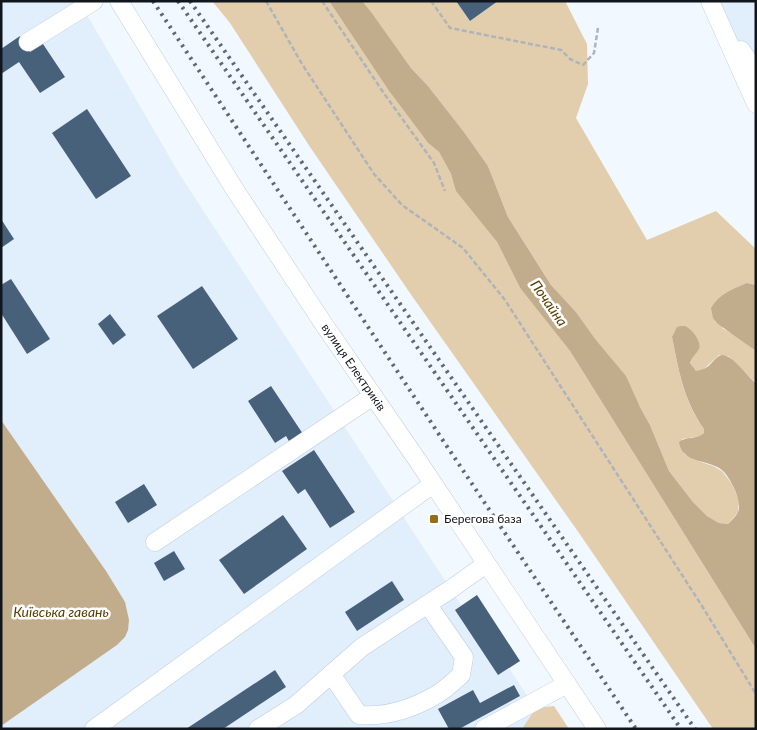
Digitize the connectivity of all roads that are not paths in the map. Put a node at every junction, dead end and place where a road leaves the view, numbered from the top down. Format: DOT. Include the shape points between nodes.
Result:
graph roads {
  1 [pos="94,1"];
  2 [pos="119,1"];
  3 [pos="712,6"];
  4 [pos="28,42"];
  5 [pos="756,72"];
  6 [pos="756,104"];
  7 [pos="373,396"];
  8 [pos="433,484"];
  9 [pos="155,542"];
  10 [pos="486,564"];
  11 [pos="428,605"];
  12 [pos="331,674"];
  13 [pos="567,684"];
  14 [pos="94,729"];
  15 [pos="258,729"];
  16 [pos="484,729"];
  17 [pos="597,729"];
  1 -- 4 [label="street"];
  2 -- 7 [label="street, вулиця Електриків" via="230,182"];
  3 -- 5 [label="street"];
  3 -- 6 [label="street"];
  7 -- 8 [label="street, вулиця Електриків"];
  7 -- 9 [label="street"];
  8 -- 10 [label="street, вулиця Електриків"];
  8 -- 14 [label="street"];
  10 -- 11 [label="street"];
  10 -- 13 [label="street, вулиця Електриків"];
  11 -- 12 [label="street" via="362,647"];
  11 -- 12 [label="street" via="464,657 461,675 437,695 407,709 377,716 359,715"];
  12 -- 15 [label="street" via="296,704"];
  13 -- 16 [label="street"];
  13 -- 17 [label="street, вулиця Електриків"];
}
